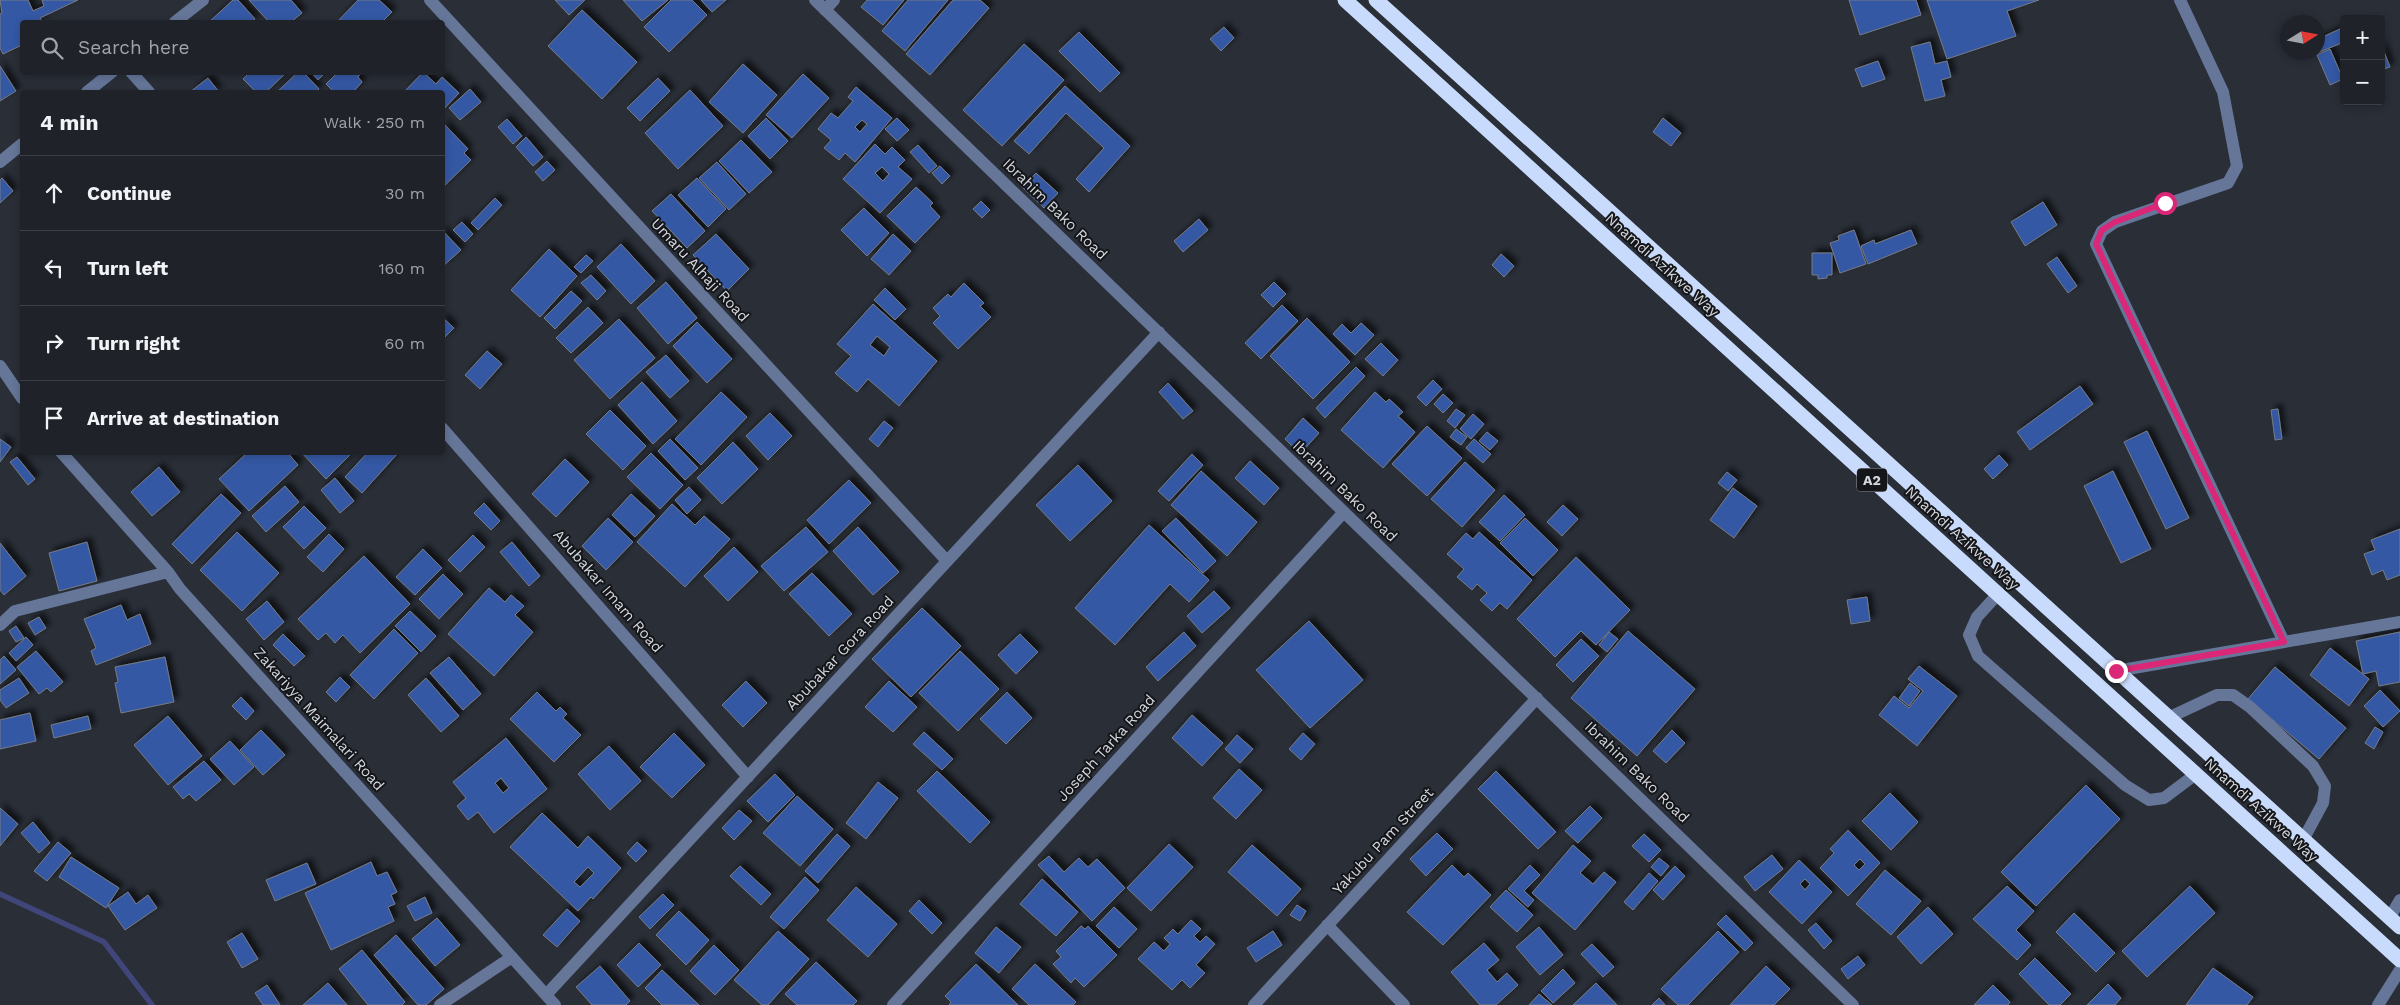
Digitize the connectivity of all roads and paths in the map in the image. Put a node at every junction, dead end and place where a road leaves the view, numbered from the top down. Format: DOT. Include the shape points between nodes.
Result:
graph roads {
  1 [pos="203,0"];
  2 [pos="430,0"];
  3 [pos="815,0"];
  4 [pos="1345,0"];
  5 [pos="1376,0"];
  6 [pos="2180,0"];
  7 [pos="829,5"];
  8 [pos="178,20"];
  9 [pos="108,75"];
  10 [pos="134,75"];
  11 [pos="90,90"];
  12 [pos="147,90"];
  13 [pos="20,146"];
  14 [pos="0,162"];
  15 [pos="1159,332"];
  16 [pos="0,366"];
  17 [pos="20,395"];
  18 [pos="445,431"];
  19 [pos="64,455"];
  20 [pos="1344,512"];
  21 [pos="947,562"];
  22 [pos="168,572"];
  23 [pos="2014,578"];
  24 [pos="1998,594"];
  25 [pos="2400,622"];
  26 [pos="0,624"];
  27 [pos="2284,642"];
  28 [pos="2116,671"];
  29 [pos="1537,698"];
  30 [pos="2168,718"];
  31 [pos="2196,774"];
  32 [pos="748,777"];
  33 [pos="2303,840"];
  34 [pos="2400,900"];
  35 [pos="2395,922"];
  36 [pos="1327,925"];
  37 [pos="512,957"];
  38 [pos="2400,960"];
  39 [pos="2400,970"];
  40 [pos="551,1000"];
  41 [pos="440,1005"];
  42 [pos="893,1005"];
  43 [pos="1254,1005"];
  44 [pos="1404,1005"];
  45 [pos="1853,1005"];
  46 [pos="2378,1005"];
  1 -- 8 [label="street"];
  2 -- 21 [label="street, Umaru Alhaji Road"];
  3 -- 7 [label="street, Ibrahim Bako Road"];
  4 -- 24 [label="highway, Nnamdi Azikwe Way / A2"];
  5 -- 23 [label="highway, Nnamdi Azikwe Way / A2"];
  6 -- 27 [label="street" via="2224,92 2237,166 2228,184 2115,222 2102,230 2096,244"];
  7 -- 15 [label="street, Ibrahim Bako Road"];
  9 -- 11 [label="street"];
  10 -- 12 [label="street"];
  13 -- 14 [label="street"];
  15 -- 20 [label="street, Ibrahim Bako Road"];
  15 -- 21 [label="street, Abubakar Gora Road"];
  16 -- 17 [label="street"];
  18 -- 32 [label="street, Abubakar Imam Road"];
  19 -- 22 [label="street, Zakariyya Maimalari Road"];
  20 -- 29 [label="street, Ibrahim Bako Road"];
  20 -- 42 [label="street, Joseph Tarka Road"];
  21 -- 32 [label="street, Abubakar Gora Road"];
  22 -- 26 [label="street" via="16,611"];
  22 -- 37 [label="street, Zakariyya Maimalari Road"];
  23 -- 24 [label="highway"];
  23 -- 28 [label="highway, Nnamdi Azikwe Way / A2"];
  24 -- 31 [label="highway, Nnamdi Azikwe Way / A2"];
  24 -- 31 [label="street" via="1977,617 1969,635 1978,656 2125,785 2149,800 2164,798"];
  25 -- 27 [label="street"];
  27 -- 28 [label="street"];
  28 -- 30 [label="highway, Nnamdi Azikwe Way / A2"];
  29 -- 36 [label="street, Yakubu Pam Street"];
  29 -- 45 [label="street, Ibrahim Bako Road"];
  30 -- 33 [label="highway, Nnamdi Azikwe Way / A2"];
  30 -- 33 [label="street" via="2217,695 2233,695 2250,707 2313,766 2324,786 2323,803"];
  31 -- 38 [label="highway, Nnamdi Azikwe Way / A2"];
  32 -- 40 [label="street, Abubakar Gora Road"];
  33 -- 35 [label="highway, Nnamdi Azikwe Way / A2"];
  34 -- 35 [label="street"];
  36 -- 43 [label="street, Yakubu Pam Street"];
  36 -- 44 [label="street"];
  37 -- 40 [label="street, Zakariyya Maimalari Road"];
  37 -- 41 [label="street"];
  39 -- 46 [label="street"];
}
